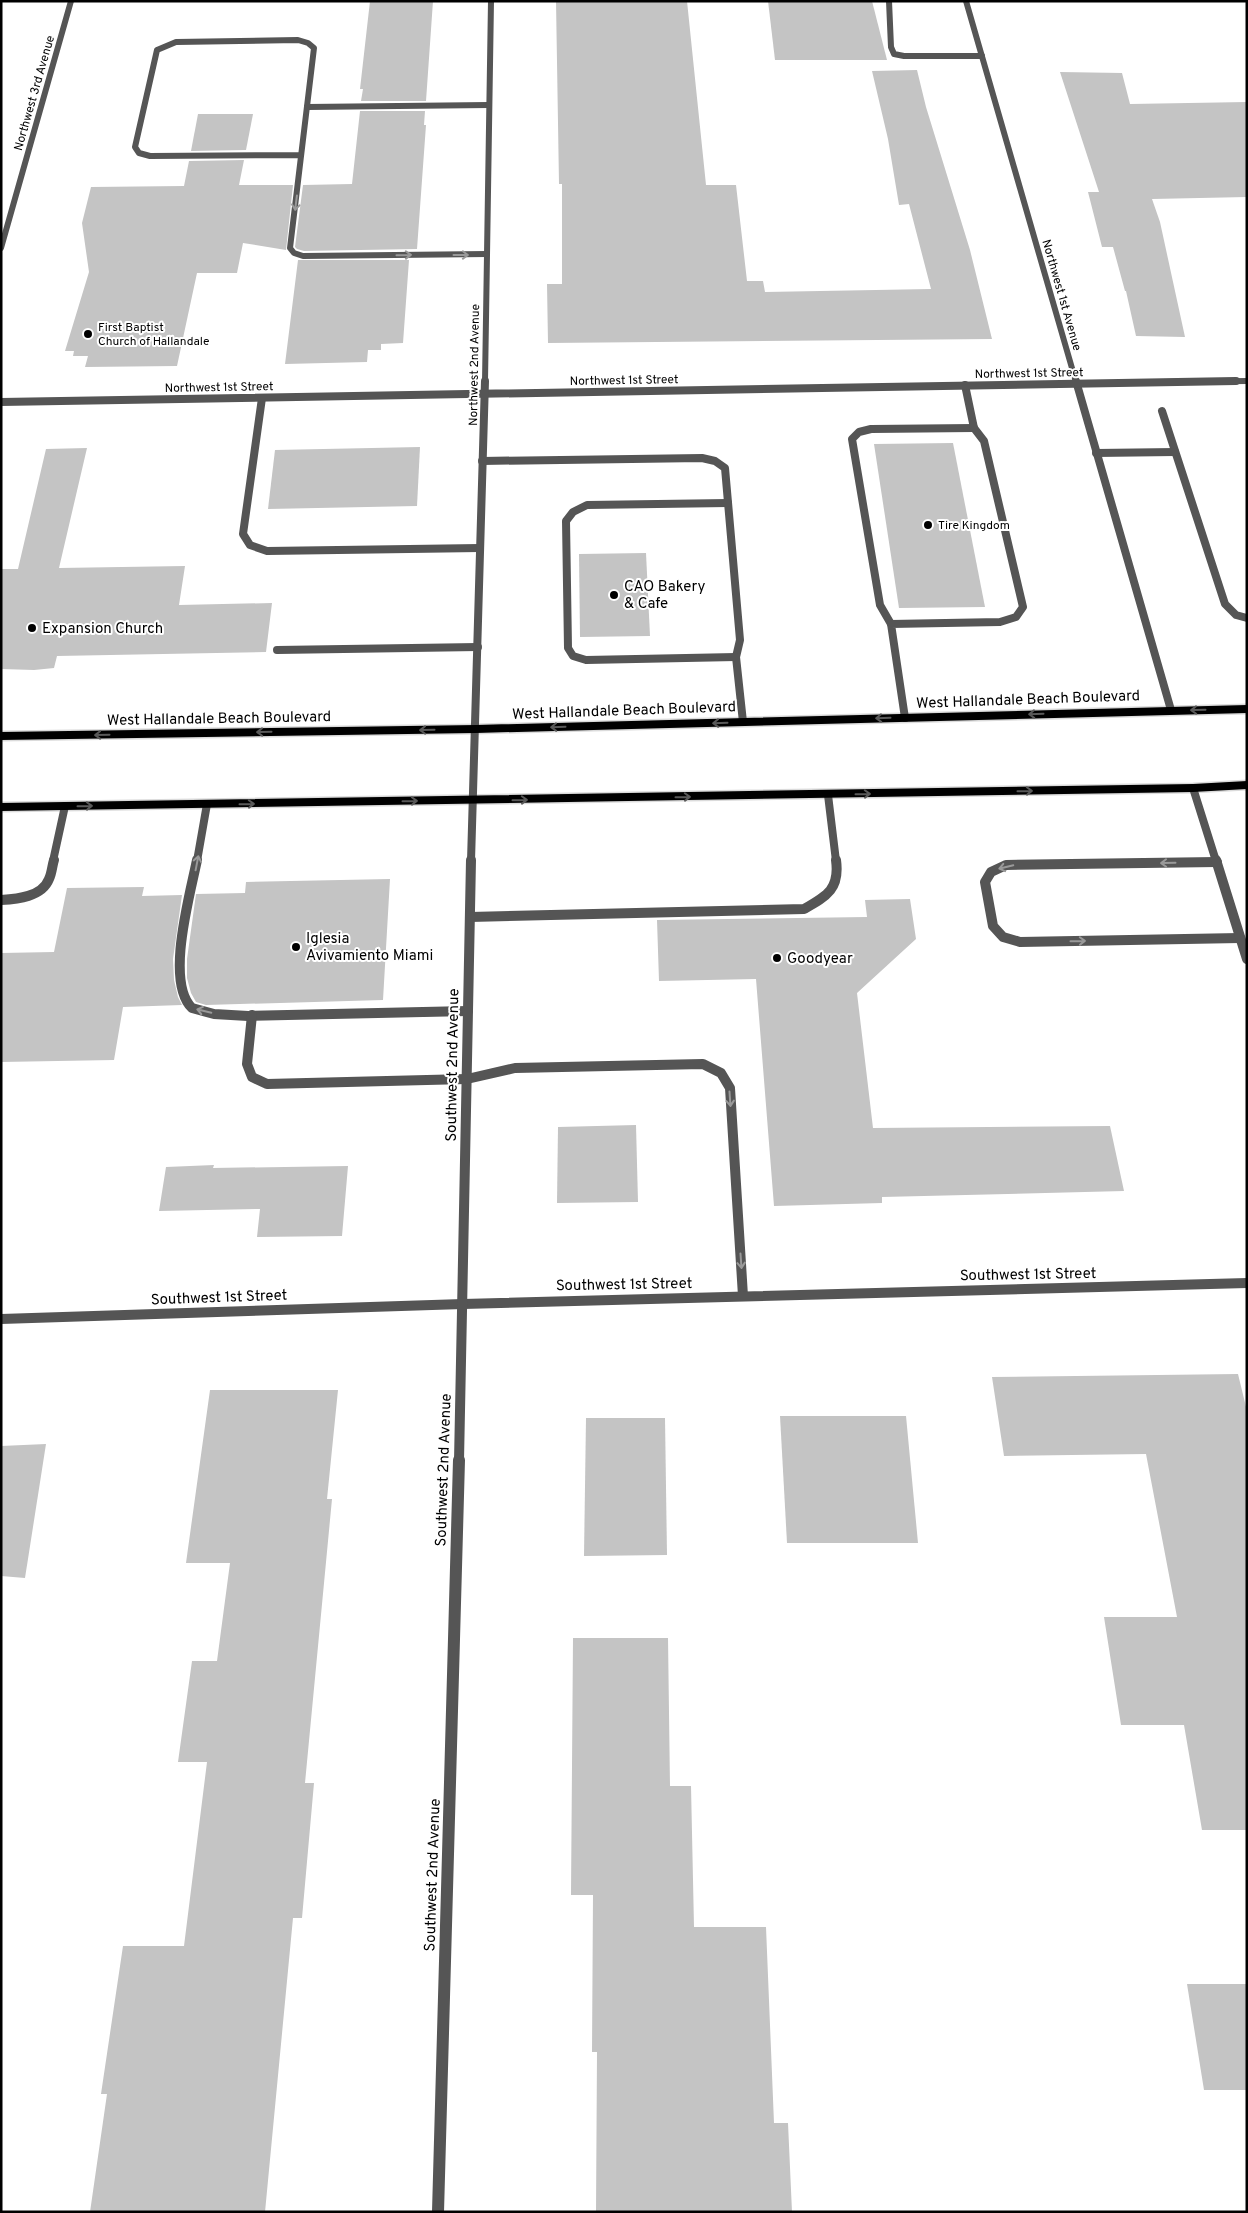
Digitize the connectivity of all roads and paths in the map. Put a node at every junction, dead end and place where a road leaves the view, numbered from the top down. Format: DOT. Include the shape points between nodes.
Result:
graph roads {
  1 [pos="71,1"];
  2 [pos="491,1"];
  3 [pos="966,1"];
  4 [pos="889,2"];
  5 [pos="982,56"];
  6 [pos="489,105"];
  7 [pos="306,108"];
  8 [pos="301,155"];
  9 [pos="1,248"];
  10 [pos="487,254"];
  11 [pos="1247,381"];
  12 [pos="1076,383"];
  13 [pos="965,385"];
  14 [pos="485,393"];
  15 [pos="262,398"];
  16 [pos="1,402"];
  17 [pos="1162,411"];
  18 [pos="974,428"];
  19 [pos="1175,452"];
  20 [pos="1096,453"];
  21 [pos="482,461"];
  22 [pos="728,503"];
  23 [pos="480,548"];
  24 [pos="1247,618"];
  25 [pos="891,624"];
  26 [pos="478,647"];
  27 [pos="277,650"];
  28 [pos="736,657"];
  29 [pos="1247,709"];
  30 [pos="1171,710"];
  31 [pos="905,718"];
  32 [pos="743,722"];
  33 [pos="476,729"];
  34 [pos="1,736"];
  35 [pos="1247,785"];
  36 [pos="1193,788"];
  37 [pos="828,795"];
  38 [pos="472,800"];
  39 [pos="207,804"];
  40 [pos="65,806"];
  41 [pos="1,807"];
  42 [pos="1217,862"];
  43 [pos="1,900"];
  44 [pos="470,917"];
  45 [pos="1240,938"];
  46 [pos="1247,959"];
  47 [pos="468,1011"];
  48 [pos="252,1015"];
  49 [pos="467,1079"];
  50 [pos="1247,1283"];
  51 [pos="743,1296"];
  52 [pos="463,1304"];
  53 [pos="1,1319"];
  54 [pos="438,2212"];
  1 -- 9 [label="street, Northwest 3rd Avenue"];
  2 -- 6 [label="street, Northwest 2nd Avenue"];
  3 -- 5 [label="street, Northwest 1st Avenue"];
  4 -- 5 [label="street" via="894,54"];
  5 -- 12 [label="street, Northwest 1st Avenue"];
  6 -- 7 [label="street"];
  6 -- 10 [label="street, Northwest 2nd Avenue"];
  7 -- 8 [label="street"];
  7 -- 8 [label="street" via="314,48 308,43 298,40 165,44 157,50 135,148 139,153 150,156"];
  8 -- 10 [label="street, one-way" via="290,248 294,254"];
  10 -- 14 [label="street, Northwest 2nd Avenue"];
  11 -- 12 [label="street, Northwest 1st Street"];
  12 -- 13 [label="street, Northwest 1st Street"];
  12 -- 20 [label="street, Northwest 1st Avenue"];
  13 -- 14 [label="street, Northwest 1st Street"];
  13 -- 18 [label="street"];
  14 -- 15 [label="street, Northwest 1st Street"];
  14 -- 21 [label="street, Northwest 2nd Avenue"];
  15 -- 16 [label="street, Northwest 1st Street"];
  15 -- 23 [label="street" via="243,534 250,545 266,551"];
  17 -- 19 [label="street"];
  18 -- 25 [label="street" via="871,429 859,432 852,439 880,605"];
  18 -- 25 [label="street" via="984,441 1024,607 1016,617 1000,622"];
  19 -- 20 [label="street"];
  19 -- 24 [label="street" via="1225,604 1236,614"];
  20 -- 30 [label="street, Northwest 1st Avenue"];
  21 -- 22 [label="street" via="702,458 725,468"];
  21 -- 23 [label="street, Northwest 2nd Avenue"];
  22 -- 28 [label="street" via="740,640"];
  22 -- 28 [label="street" via="587,506 573,512 566,521 568,648 573,656 586,660"];
  23 -- 26 [label="street, Northwest 2nd Avenue"];
  25 -- 31 [label="street"];
  26 -- 27 [label="street"];
  26 -- 33 [label="street, Northwest 2nd Avenue"];
  28 -- 32 [label="street"];
  29 -- 30 [label="main road, West Hallandale Beach Boulevard, one-way"];
  30 -- 31 [label="main road, West Hallandale Beach Boulevard, one-way"];
  31 -- 32 [label="main road, West Hallandale Beach Boulevard, one-way"];
  32 -- 33 [label="main road, West Hallandale Beach Boulevard, one-way"];
  33 -- 34 [label="main road, West Hallandale Beach Boulevard, one-way"];
  33 -- 38 [label="street, Southwest 2nd Avenue"];
  35 -- 36 [label="main road"];
  37 -- 36 [label="main road, one-way"];
  36 -- 42 [label="street"];
  38 -- 37 [label="main road, one-way"];
  37 -- 44 [label="street" via="838,874 834,887 804,909"];
  39 -- 38 [label="main road, one-way"];
  38 -- 44 [label="street, Southwest 2nd Avenue"];
  40 -- 39 [label="main road, one-way"];
  48 -- 39 [label="street, one-way" via="206,1013 191,1007 178,981 179,958"];
  40 -- 41 [label="main road"];
  40 -- 43 [label="street" via="50,881 37,893"];
  42 -- 45 [label="street"];
  42 -- 45 [label="street, one-way" via="1006,865 991,872 985,882 993,926 1003,937 1020,942"];
  44 -- 47 [label="street, Southwest 2nd Avenue"];
  45 -- 46 [label="street"];
  47 -- 48 [label="street"];
  47 -- 49 [label="street, Southwest 2nd Avenue"];
  48 -- 49 [label="street" via="247,1064 252,1077 266,1084"];
  49 -- 51 [label="street, one-way" via="515,1068 703,1064 721,1072 730,1088"];
  49 -- 52 [label="street, Southwest 2nd Avenue"];
  50 -- 51 [label="street, Southwest 1st Street"];
  51 -- 52 [label="street, Southwest 1st Street"];
  52 -- 53 [label="street, Southwest 1st Street"];
  52 -- 54 [label="street, Southwest 2nd Avenue"];
}
